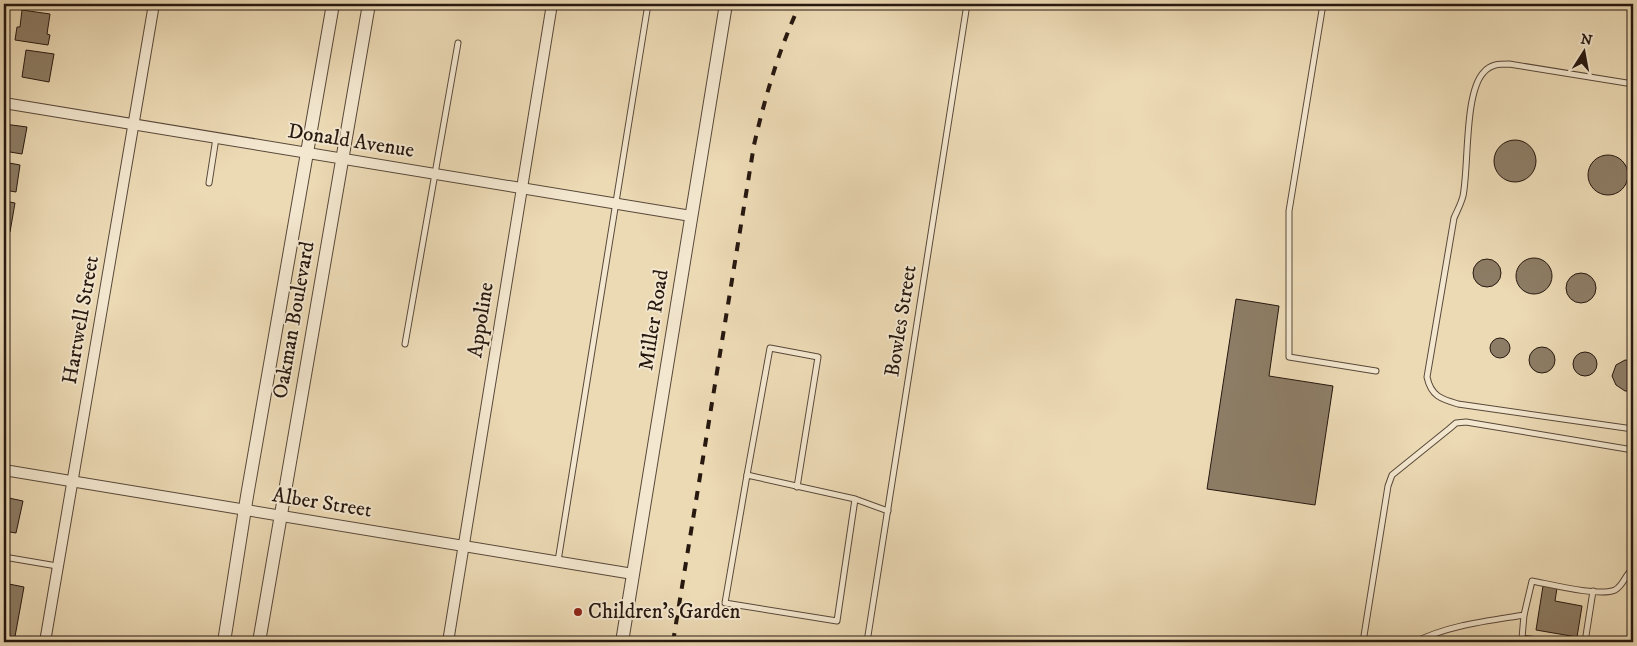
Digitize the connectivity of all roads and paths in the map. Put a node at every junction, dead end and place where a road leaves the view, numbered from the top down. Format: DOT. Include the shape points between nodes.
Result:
graph roads {
  1 [pos="154,4"];
  2 [pos="333,4"];
  3 [pos="369,4"];
  4 [pos="552,4"];
  5 [pos="648,4"];
  6 [pos="726,4"];
  7 [pos="967,4"];
  8 [pos="1323,4"];
  9 [pos="458,42"];
  10 [pos="1633,84"];
  11 [pos="4,103"];
  12 [pos="133,124"];
  13 [pos="216,138"];
  14 [pos="307,152"];
  15 [pos="342,159"];
  16 [pos="436,174"];
  17 [pos="209,184"];
  18 [pos="522,188"];
  19 [pos="616,204"];
  20 [pos="691,216"];
  21 [pos="405,344"];
  22 [pos="1376,371"];
  23 [pos="1633,429"];
  24 [pos="1633,450"];
  25 [pos="4,470"];
  26 [pos="747,475"];
  27 [pos="72,481"];
  28 [pos="797,487"];
  29 [pos="855,499"];
  30 [pos="245,510"];
  31 [pos="888,511"];
  32 [pos="281,515"];
  33 [pos="464,546"];
  34 [pos="4,557"];
  35 [pos="558,561"];
  36 [pos="58,566"];
  37 [pos="1633,569"];
  38 [pos="633,574"];
  39 [pos="1593,591"];
  40 [pos="1524,615"];
  41 [pos="44,642"];
  42 [pos="224,642"];
  43 [pos="259,642"];
  44 [pos="448,642"];
  45 [pos="622,642"];
  46 [pos="867,642"];
  47 [pos="1363,642"];
  48 [pos="1415,642"];
  49 [pos="1554,642"];
  50 [pos="1585,642"];
  1 -- 12 [label="street, Hartwell Street"];
  2 -- 14 [label="street, Oakman Boulevard"];
  3 -- 15 [label="street, Oakman Boulevard"];
  4 -- 18 [label="street, Appoline"];
  5 -- 19 [label="lane"];
  6 -- 20 [label="street, Miller Road"];
  7 -- 31 [label="lane, Bowles Street"];
  8 -- 22 [label="lane" via="1289,211 1289,357"];
  9 -- 16 [label="lane"];
  10 -- 23 [label="lane" via="1509,64 1495,64 1483,72 1471,112 1463,197 1454,218 1428,377 1429,386 1435,394 1458,404"];
  11 -- 12 [label="street, Donald Avenue"];
  12 -- 13 [label="street, Donald Avenue"];
  12 -- 27 [label="street, Hartwell Street"];
  13 -- 14 [label="street, Donald Avenue"];
  13 -- 17 [label="lane"];
  14 -- 15 [label="street, Donald Avenue"];
  14 -- 30 [label="street, Oakman Boulevard"];
  15 -- 16 [label="street, Donald Avenue"];
  15 -- 32 [label="street, Oakman Boulevard"];
  16 -- 18 [label="street, Donald Avenue"];
  16 -- 21 [label="lane"];
  18 -- 19 [label="street, Donald Avenue"];
  18 -- 33 [label="street, Appoline"];
  19 -- 20 [label="street, Donald Avenue"];
  19 -- 35 [label="lane"];
  20 -- 38 [label="street, Miller Road"];
  24 -- 47 [label="lane" via="1466,422 1456,424 1392,475"];
  25 -- 27 [label="street, Alber Street"];
  26 -- 28 [label="lane"];
  26 -- 28 [label="lane" via="770,348 818,357"];
  26 -- 29 [label="lane" via="725,603 837,621"];
  27 -- 30 [label="street, Alber Street"];
  27 -- 36 [label="street, Hartwell Street"];
  28 -- 29 [label="lane"];
  29 -- 31 [label="lane"];
  30 -- 32 [label="street, Alber Street"];
  30 -- 42 [label="street, Oakman Boulevard"];
  31 -- 46 [label="lane, Bowles Street"];
  32 -- 33 [label="street, Alber Street"];
  32 -- 43 [label="street, Oakman Boulevard"];
  33 -- 35 [label="street, Alber Street"];
  33 -- 44 [label="street, Appoline"];
  34 -- 36 [label="lane"];
  35 -- 38 [label="street, Alber Street"];
  36 -- 41 [label="street, Hartwell Street"];
  37 -- 39 [label="lane" via="1621,586 1613,591"];
  38 -- 45 [label="street, Miller Road"];
  39 -- 40 [label="lane" via="1532,581"];
  39 -- 50 [label="lane"];
  40 -- 48 [label="lane" via="1457,626"];
  40 -- 49 [label="lane" via="1522,638"];
}
